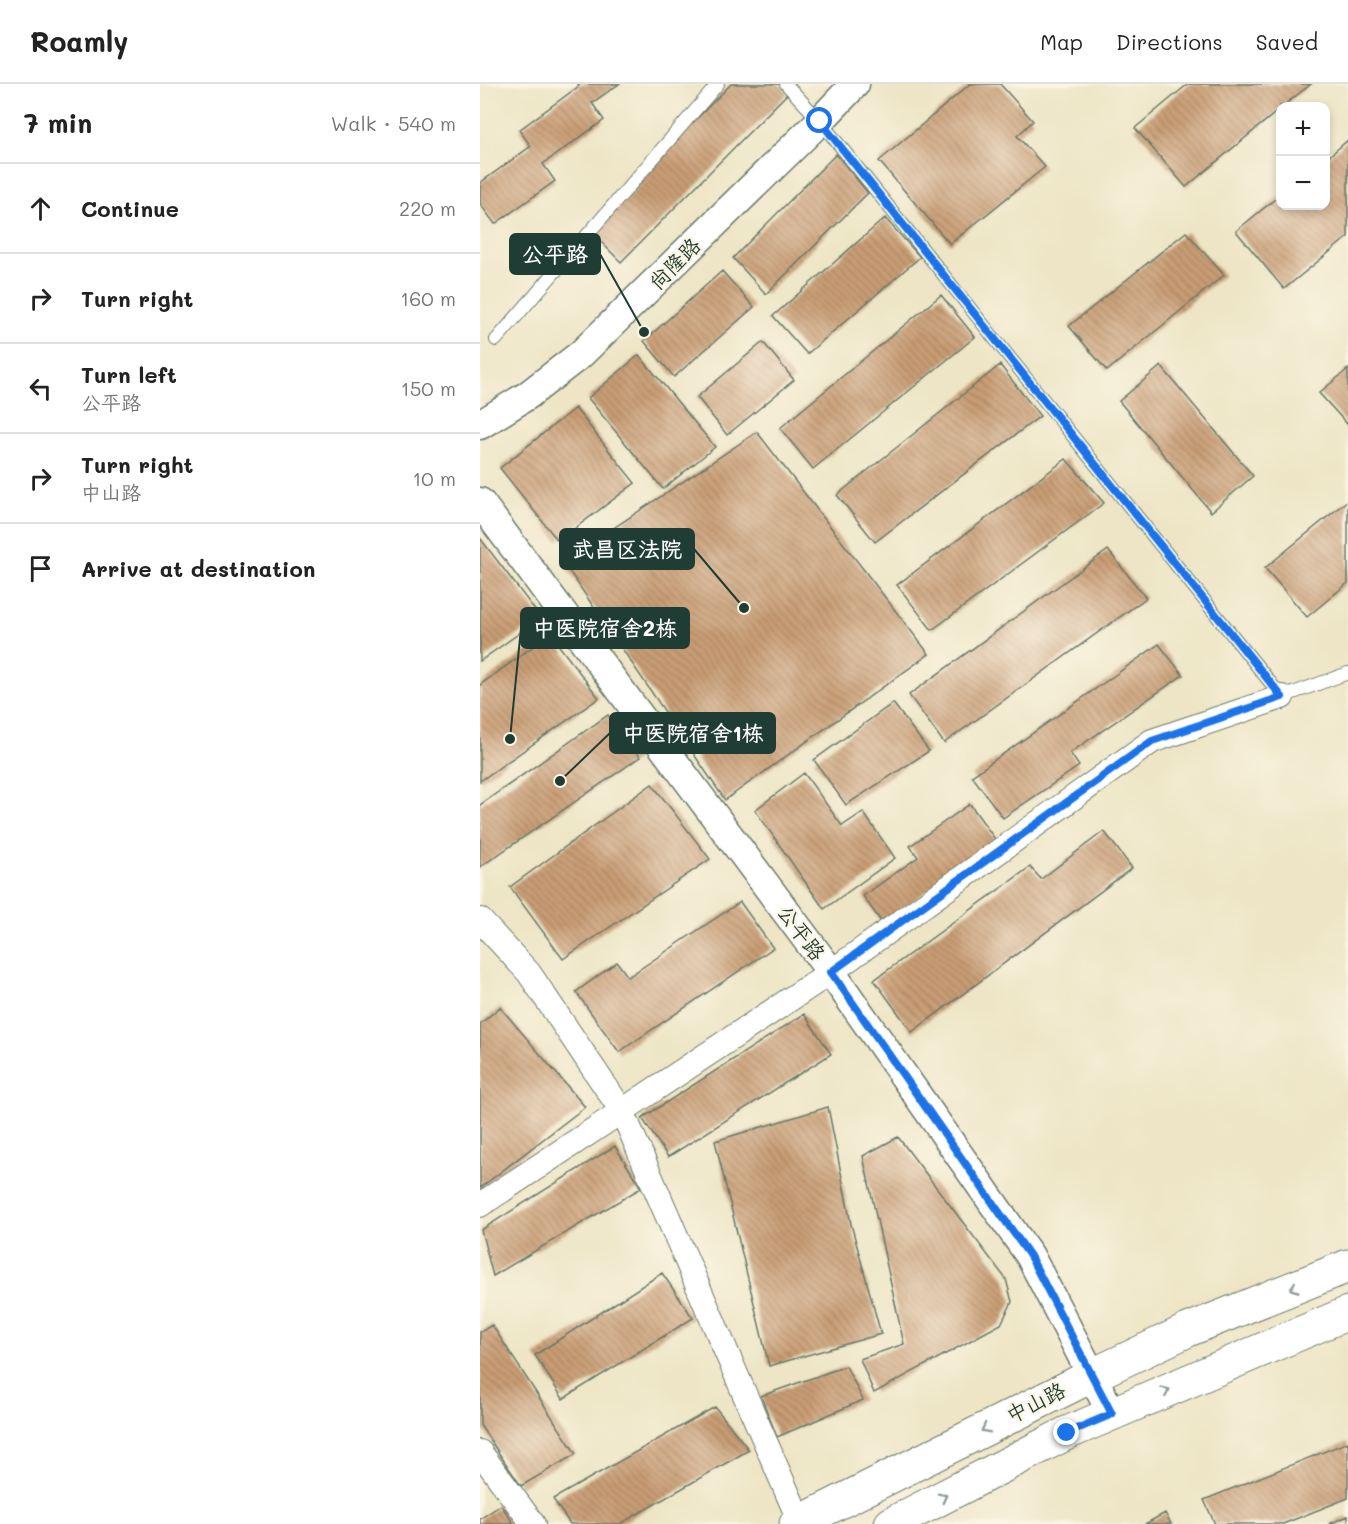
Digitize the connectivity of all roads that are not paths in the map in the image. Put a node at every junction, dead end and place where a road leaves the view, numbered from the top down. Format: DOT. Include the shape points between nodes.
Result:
graph roads {
  1 [pos="718,84"];
  2 [pos="786,84"];
  3 [pos="855,84"];
  4 [pos="820,121"];
  5 [pos="496,340"];
  6 [pos="480,425"];
  7 [pos="480,502"];
  8 [pos="1348,673"];
  9 [pos="1282,697"];
  10 [pos="480,920"];
  11 [pos="831,972"];
  12 [pos="622,1111"];
  13 [pos="480,1205"];
  14 [pos="1348,1266"];
  15 [pos="1348,1312"];
  16 [pos="1093,1375"];
  17 [pos="1112,1414"];
  18 [pos="480,1452"];
  19 [pos="798,1523"];
  20 [pos="533,1524"];
  21 [pos="891,1524"];
  1 -- 5 [label="lane"];
  2 -- 4 [label="lane"];
  3 -- 4 [label="street, 尚隆路"];
  4 -- 6 [label="street, 尚隆路" via="581,354 528,395"];
  4 -- 9 [label="lane"];
  7 -- 11 [label="street, 公平路"];
  8 -- 9 [label="lane"];
  9 -- 11 [label="street" via="1152,741"];
  10 -- 12 [label="street" via="529,973"];
  11 -- 12 [label="street"];
  11 -- 16 [label="street, 公平路" via="1030,1256"];
  12 -- 13 [label="street"];
  12 -- 19 [label="street"];
  14 -- 16 [label="main road, 中山路, one-way" via="1188,1330"];
  17 -- 15 [label="main road, 中山路, one-way"];
  16 -- 17 [label="street, 公平路"];
  16 -- 19 [label="main road, 中山路, one-way"];
  21 -- 17 [label="main road, 中山路, one-way" via="1067,1433"];
  18 -- 20 [label="street"];
}
